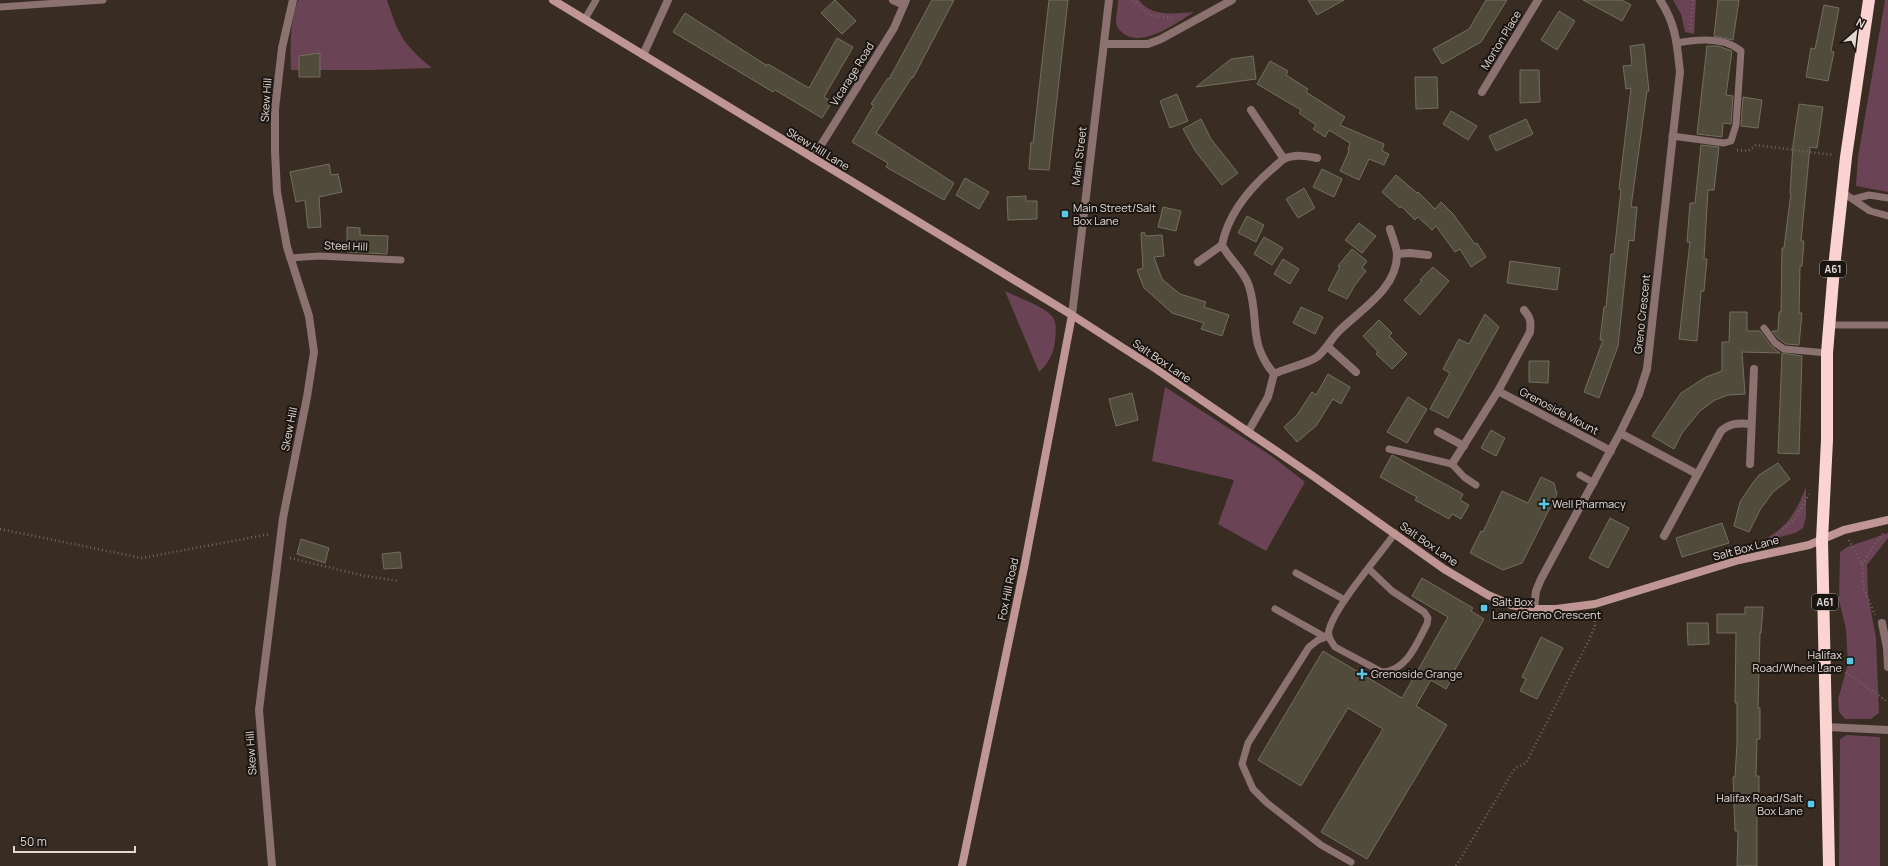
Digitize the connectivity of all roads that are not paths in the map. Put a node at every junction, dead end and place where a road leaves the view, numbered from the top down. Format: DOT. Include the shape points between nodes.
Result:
graph roads {
  1 [pos="103,0"];
  2 [pos="293,0"];
  3 [pos="553,0"];
  4 [pos="596,0"];
  5 [pos="668,0"];
  6 [pos="893,0"];
  7 [pos="1109,0"];
  8 [pos="1232,0"];
  9 [pos="1538,0"];
  10 [pos="1660,0"];
  11 [pos="1869,0"];
  12 [pos="905,2"];
  13 [pos="0,7"];
  14 [pos="585,19"];
  15 [pos="1677,43"];
  16 [pos="1104,44"];
  17 [pos="643,55"];
  18 [pos="1482,92"];
  19 [pos="1251,110"];
  20 [pos="1672,136"];
  21 [pos="812,158"];
  22 [pos="1317,158"];
  23 [pos="1284,159"];
  24 [pos="1842,192"];
  25 [pos="1888,198"];
  26 [pos="1854,199"];
  27 [pos="1888,216"];
  28 [pos="1390,229"];
  29 [pos="1222,245"];
  30 [pos="1397,254"];
  31 [pos="1428,255"];
  32 [pos="290,258"];
  33 [pos="401,260"];
  34 [pos="1198,262"];
  35 [pos="1524,310"];
  36 [pos="1072,315"];
  37 [pos="1829,325"];
  38 [pos="1888,325"];
  39 [pos="1764,328"];
  40 [pos="1327,346"];
  41 [pos="1827,354"];
  42 [pos="1754,369"];
  43 [pos="1356,372"];
  44 [pos="1274,374"];
  45 [pos="1498,391"];
  46 [pos="1750,424"];
  47 [pos="1248,432"];
  48 [pos="1438,432"];
  49 [pos="1620,432"];
  50 [pos="1464,446"];
  51 [pos="1389,449"];
  52 [pos="1611,451"];
  53 [pos="1452,464"];
  54 [pos="1750,464"];
  55 [pos="1697,474"];
  56 [pos="1580,475"];
  57 [pos="1594,483"];
  58 [pos="1476,485"];
  59 [pos="1887,523"];
  60 [pos="1395,534"];
  61 [pos="1664,536"];
  62 [pos="1822,540"];
  63 [pos="1369,569"];
  64 [pos="1296,572"];
  65 [pos="1345,600"];
  66 [pos="1275,609"];
  67 [pos="1534,609"];
  68 [pos="1882,623"];
  69 [pos="1327,636"];
  70 [pos="1888,668"];
  71 [pos="1827,727"];
  72 [pos="1888,730"];
  73 [pos="1351,862"];
  74 [pos="272,866"];
  75 [pos="962,866"];
  76 [pos="1829,866"];
  1 -- 13 [label="lane"];
  2 -- 32 [label="street, Skew Hill" via="282,48 275,109 277,192"];
  3 -- 14 [label="street, Skew Hill Lane"];
  4 -- 14 [label="lane"];
  5 -- 17 [label="street"];
  6 -- 12 [label="street"];
  7 -- 16 [label="street, Main Street"];
  8 -- 16 [label="street" via="1148,44"];
  9 -- 18 [label="street, Morton Place"];
  10 -- 15 [label="street, Greno Crescent" via="1674,25"];
  11 -- 24 [label="highway, A61"];
  12 -- 21 [label="street, Vicarage Road" via="894,28"];
  14 -- 17 [label="street, Skew Hill Lane"];
  15 -- 20 [label="street, Greno Crescent" via="1680,72"];
  15 -- 20 [label="lane" via="1705,40 1730,44 1741,51 1734,135 1731,140 1724,143"];
  16 -- 36 [label="street, Main Street"];
  17 -- 21 [label="street, Skew Hill Lane"];
  19 -- 23 [label="street"];
  20 -- 49 [label="street, Greno Crescent" via="1647,368 1639,394"];
  21 -- 36 [label="street, Skew Hill Lane"];
  22 -- 23 [label="street" via="1296,156"];
  23 -- 29 [label="street" via="1252,188 1240,204 1224,234"];
  24 -- 26 [label="lane"];
  24 -- 37 [label="highway, A61"];
  25 -- 26 [label="lane" via="1869,195"];
  26 -- 27 [label="lane" via="1870,211"];
  28 -- 30 [label="street"];
  29 -- 34 [label="street"];
  29 -- 44 [label="street" via="1249,284 1254,333 1260,353"];
  30 -- 31 [label="street"];
  30 -- 40 [label="street" via="1396,266 1379,295 1338,332"];
  32 -- 33 [label="lane, Steel Hill" via="319,256"];
  32 -- 74 [label="street, Skew Hill" via="309,316 314,352 281,535 259,710"];
  35 -- 45 [label="street" via="1530,317 1530,332"];
  36 -- 47 [label="street, Salt Box Lane"];
  36 -- 75 [label="street, Fox Hill Road" via="1024,568"];
  37 -- 38 [label="lane"];
  37 -- 41 [label="highway, A61"];
  39 -- 41 [label="lane" via="1775,343 1784,349"];
  40 -- 43 [label="street"];
  40 -- 44 [label="street" via="1317,357"];
  41 -- 62 [label="highway, A61" via="1827,440"];
  42 -- 46 [label="street"];
  44 -- 47 [label="street" via="1268,397"];
  45 -- 50 [label="street"];
  45 -- 52 [label="street, Grenoside Mount"];
  46 -- 54 [label="street"];
  46 -- 55 [label="street" via="1735,423 1724,428"];
  47 -- 60 [label="street, Salt Box Lane"];
  48 -- 50 [label="street"];
  49 -- 52 [label="street, Greno Crescent"];
  49 -- 55 [label="street"];
  50 -- 53 [label="street"];
  51 -- 53 [label="lane"];
  52 -- 57 [label="street, Greno Crescent"];
  53 -- 58 [label="lane"];
  55 -- 61 [label="street"];
  56 -- 57 [label="lane"];
  57 -- 67 [label="street, Greno Crescent" via="1541,579 1536,591"];
  59 -- 62 [label="street, Salt Box Lane" via="1844,530"];
  60 -- 63 [label="lane"];
  60 -- 67 [label="street, Salt Box Lane" via="1488,596 1511,605"];
  62 -- 67 [label="street, Salt Box Lane" via="1595,604 1556,610"];
  62 -- 71 [label="highway, A61"];
  63 -- 65 [label="lane"];
  63 -- 69 [label="lane" via="1386,586 1424,612 1428,618 1408,657 1400,667 1391,672 1382,672 1335,646"];
  64 -- 65 [label="lane"];
  65 -- 69 [label="lane"];
  66 -- 69 [label="lane"];
  68 -- 70 [label="street"];
  69 -- 73 [label="lane" via="1310,647 1297,665 1248,743 1242,764 1253,789 1267,803 1321,845"];
  71 -- 72 [label="street"];
  71 -- 76 [label="highway, A61"];
}
